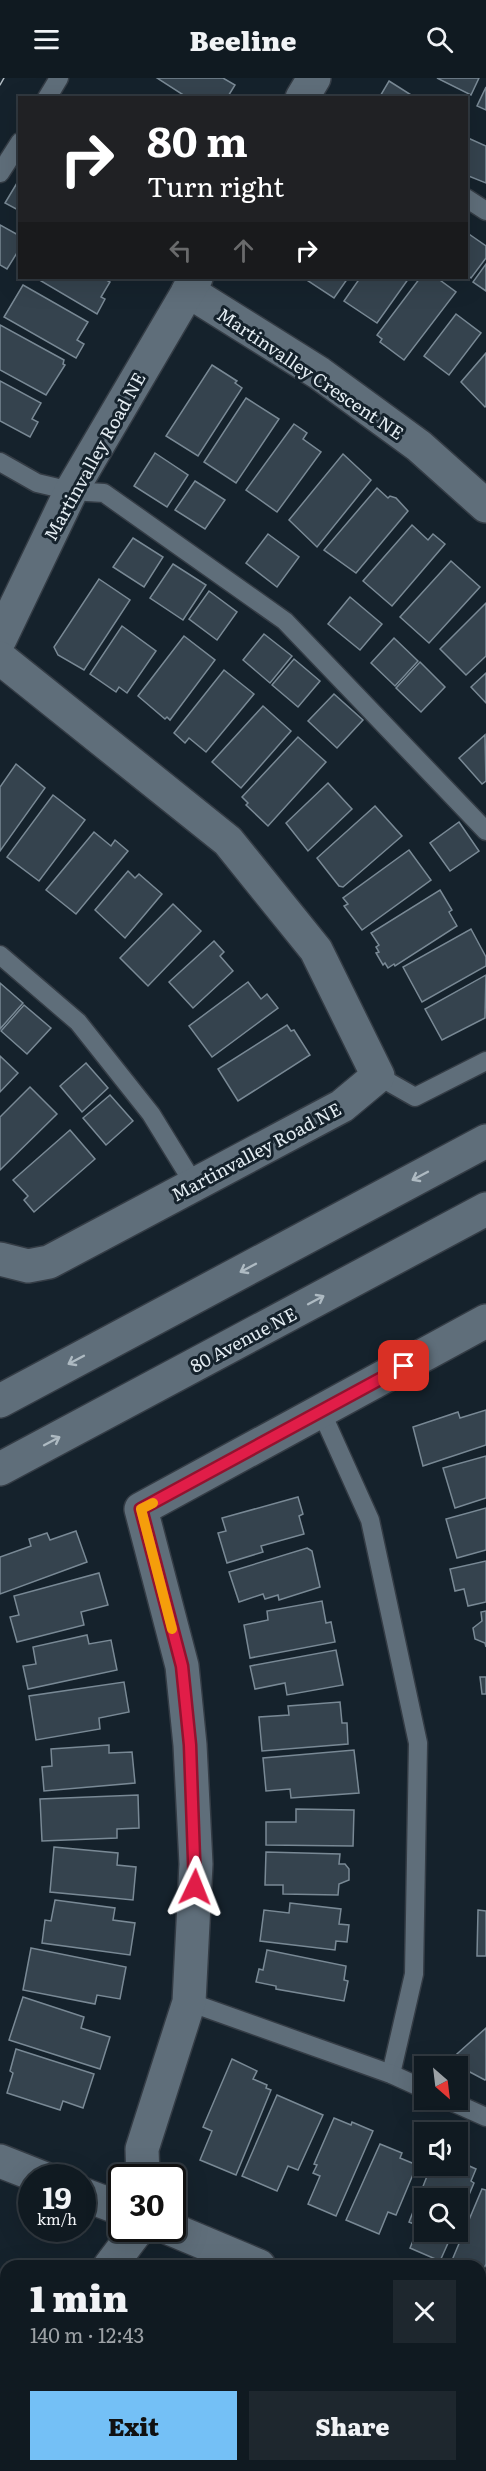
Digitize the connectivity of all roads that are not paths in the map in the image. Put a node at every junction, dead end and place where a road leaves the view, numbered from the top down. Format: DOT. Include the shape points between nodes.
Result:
graph roads {
  1 [pos="60,78"];
  2 [pos="48,96"];
  3 [pos="18,145"];
  4 [pos="0,173"];
  5 [pos="468,199"];
  6 [pos="486,211"];
  7 [pos="192,284"];
  8 [pos="0,462"];
  9 [pos="71,490"];
  10 [pos="486,506"];
  11 [pos="0,639"];
  12 [pos="0,658"];
  13 [pos="486,831"];
  14 [pos="0,955"];
  15 [pos="486,1060"];
  16 [pos="378,1076"];
  17 [pos="486,1141"];
  18 [pos="194,1184"];
  19 [pos="486,1209"];
  20 [pos="0,1259"];
  21 [pos="486,1321"];
  22 [pos="0,1401"];
  23 [pos="321,1411"];
  24 [pos="0,1469"];
  25 [pos="189,2002"];
  26 [pos="391,2074"];
  27 [pos="414,2084"];
  28 [pos="468,2109"];
  29 [pos="486,2117"];
  30 [pos="0,2161"];
  31 [pos="142,2164"];
  32 [pos="18,2168"];
  33 [pos="186,2235"];
  34 [pos="128,2242"];
  35 [pos="115,2260"];
  36 [pos="246,2260"];
  1 -- 2 [label="lane"];
  3 -- 4 [label="lane"];
  5 -- 6 [label="lane"];
  7 -- 9 [label="street, Martinvalley Road NE"];
  7 -- 10 [label="street, Martinvalley Crescent NE" via="419,446"];
  8 -- 9 [label="lane" via="37,483"];
  9 -- 11 [label="street, Martinvalley Road NE"];
  9 -- 13 [label="lane" via="104,493 285,621"];
  12 -- 16 [label="street" via="228,841 316,950"];
  14 -- 18 [label="lane" via="78,1022 151,1114"];
  15 -- 16 [label="lane" via="415,1096"];
  16 -- 18 [label="street, Martinvalley Road NE" via="342,1106"];
  17 -- 22 [label="street, one-way"];
  18 -- 20 [label="street, Martinvalley Road NE" via="50,1262 28,1266"];
  24 -- 19 [label="street, 80 Avenue NE, one-way"];
  21 -- 23 [label="street"];
  23 -- 25 [label="street" via="141,1509 182,1666 190,1745 196,1864"];
  23 -- 26 [label="lane" via="370,1520 418,1743 414,1974"];
  25 -- 26 [label="lane"];
  25 -- 31 [label="street" via="141,2149"];
  26 -- 27 [label="lane"];
  28 -- 29 [label="lane"];
  30 -- 32 [label="street"];
  33 -- 36 [label="street"];
  34 -- 35 [label="street"];
}
